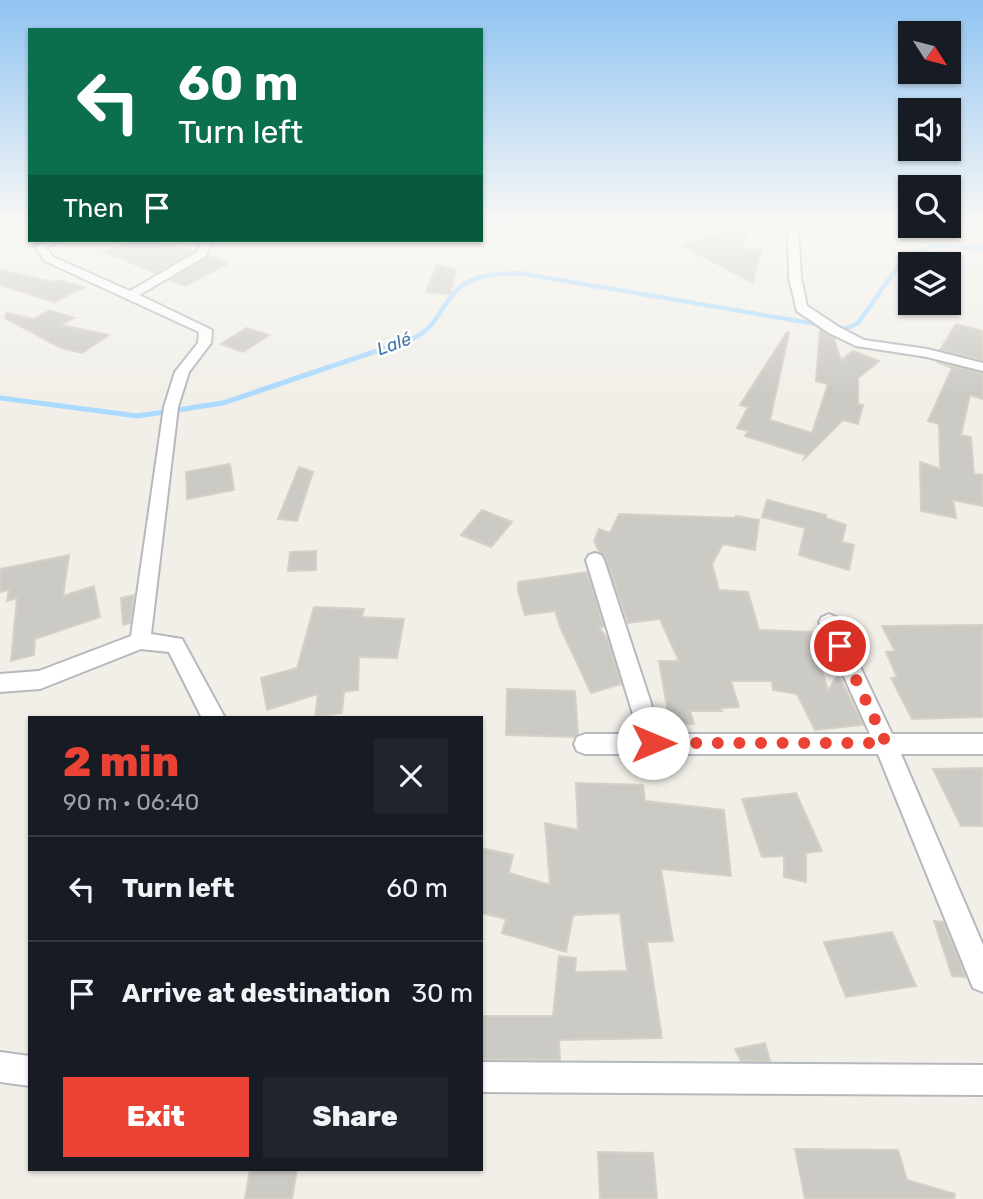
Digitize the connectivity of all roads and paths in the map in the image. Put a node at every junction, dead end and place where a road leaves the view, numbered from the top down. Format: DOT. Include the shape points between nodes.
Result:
graph roads {
  1 [pos="95,281"];
  2 [pos="156,281"];
  3 [pos="796,281"];
  4 [pos="128,297"];
  5 [pos="983,367"];
  6 [pos="595,560"];
  7 [pos="829,622"];
  8 [pos="140,641"];
  9 [pos="0,683"];
  10 [pos="213,716"];
  11 [pos="653,743"];
  12 [pos="886,743"];
  13 [pos="585,744"];
  14 [pos="983,744"];
  15 [pos="983,978"];
  16 [pos="0,1067"];
  17 [pos="28,1071"];
  18 [pos="483,1077"];
  19 [pos="983,1080"];
  1 -- 4 [label="street"];
  2 -- 4 [label="street"];
  3 -- 5 [label="street" via="802,308 861,343"];
  4 -- 8 [label="street" via="206,330 204,343 183,372 171,411"];
  6 -- 11 [label="street"];
  7 -- 12 [label="street"];
  8 -- 9 [label="street" via="40,680"];
  8 -- 10 [label="street" via="175,645"];
  11 -- 12 [label="street"];
  11 -- 13 [label="street"];
  12 -- 14 [label="street"];
  12 -- 15 [label="street"];
  16 -- 17 [label="street"];
  18 -- 19 [label="street"];
}
